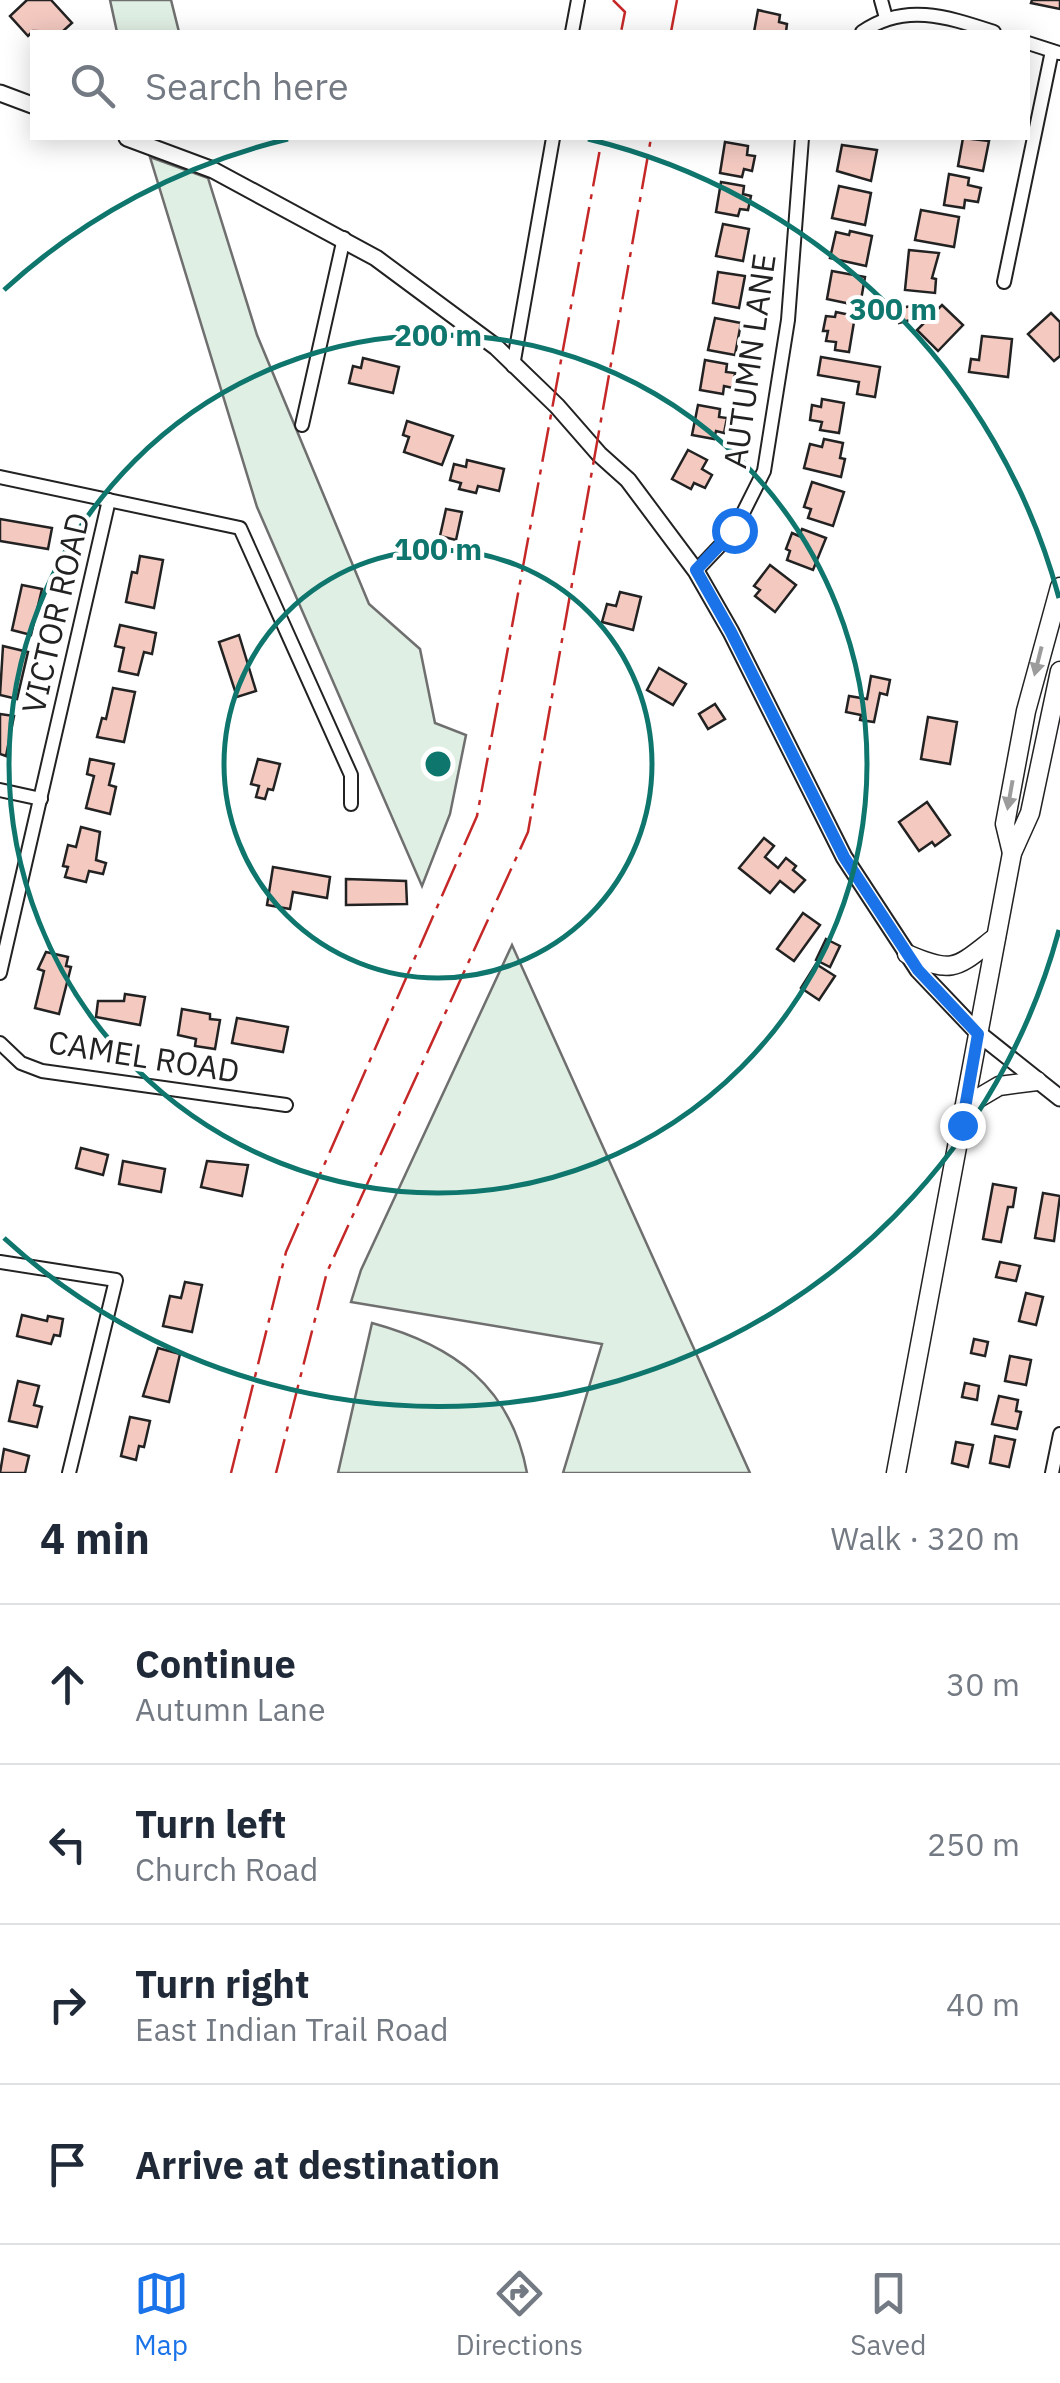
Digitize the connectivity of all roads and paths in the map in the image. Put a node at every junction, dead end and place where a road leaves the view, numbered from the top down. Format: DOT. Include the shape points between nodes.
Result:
graph roads {
  1 [pos="578,0"];
  2 [pos="881,0"];
  3 [pos="886,18"];
  4 [pos="572,30"];
  5 [pos="865,30"];
  6 [pos="987,30"];
  7 [pos="1030,44"];
  8 [pos="1056,52"];
  9 [pos="0,93"];
  10 [pos="30,104"];
  11 [pos="131,140"];
  12 [pos="554,140"];
  13 [pos="802,140"];
  14 [pos="344,238"];
  15 [pos="1004,282"];
  16 [pos="513,366"];
  17 [pos="302,426"];
  18 [pos="0,476"];
  19 [pos="109,500"];
  20 [pos="696,570"];
  21 [pos="1060,586"];
  22 [pos="1060,671"];
  23 [pos="0,790"];
  24 [pos="41,799"];
  25 [pos="350,804"];
  26 [pos="1012,853"];
  27 [pos="996,937"];
  28 [pos="906,954"];
  29 [pos="0,973"];
  30 [pos="978,1034"];
  31 [pos="1,1044"];
  32 [pos="1037,1082"];
  33 [pos="1060,1098"];
  34 [pos="286,1105"];
  35 [pos="965,1106"];
  36 [pos="0,1262"];
  37 [pos="1060,1434"];
  38 [pos="69,1473"];
  39 [pos="896,1473"];
  40 [pos="1052,1473"];
  1 -- 4 [label="street"];
  2 -- 3 [label="street"];
  3 -- 5 [label="street"];
  3 -- 6 [label="street" via="919,13"];
  7 -- 8 [label="street"];
  8 -- 15 [label="street"];
  9 -- 10 [label="street"];
  11 -- 14 [label="street" via="213,170"];
  12 -- 16 [label="street"];
  13 -- 20 [label="street, AUTUMN LANE" via="788,320 764,471 734,530"];
  14 -- 16 [label="street" via="475,329"];
  14 -- 17 [label="street"];
  16 -- 20 [label="street" via="628,480"];
  18 -- 19 [label="street"];
  19 -- 24 [label="street, VICTOR ROAD"];
  19 -- 25 [label="street" via="240,528 351,775"];
  20 -- 28 [label="street" via="844,857"];
  21 -- 26 [label="main road, one-way" via="1005,824"];
  22 -- 26 [label="main road" via="1030,814"];
  23 -- 24 [label="street"];
  24 -- 29 [label="street, VICTOR ROAD"];
  26 -- 27 [label="main road"];
  27 -- 28 [label="main road" via="948,968"];
  27 -- 30 [label="main road"];
  28 -- 30 [label="street"];
  30 -- 32 [label="street"];
  30 -- 35 [label="main road"];
  31 -- 34 [label="street, CAMEL ROAD" via="42,1071"];
  32 -- 33 [label="street"];
  32 -- 35 [label="main road" via="1000,1086"];
  35 -- 39 [label="main road"];
  36 -- 38 [label="street" via="116,1280"];
  37 -- 40 [label="street"];
}
